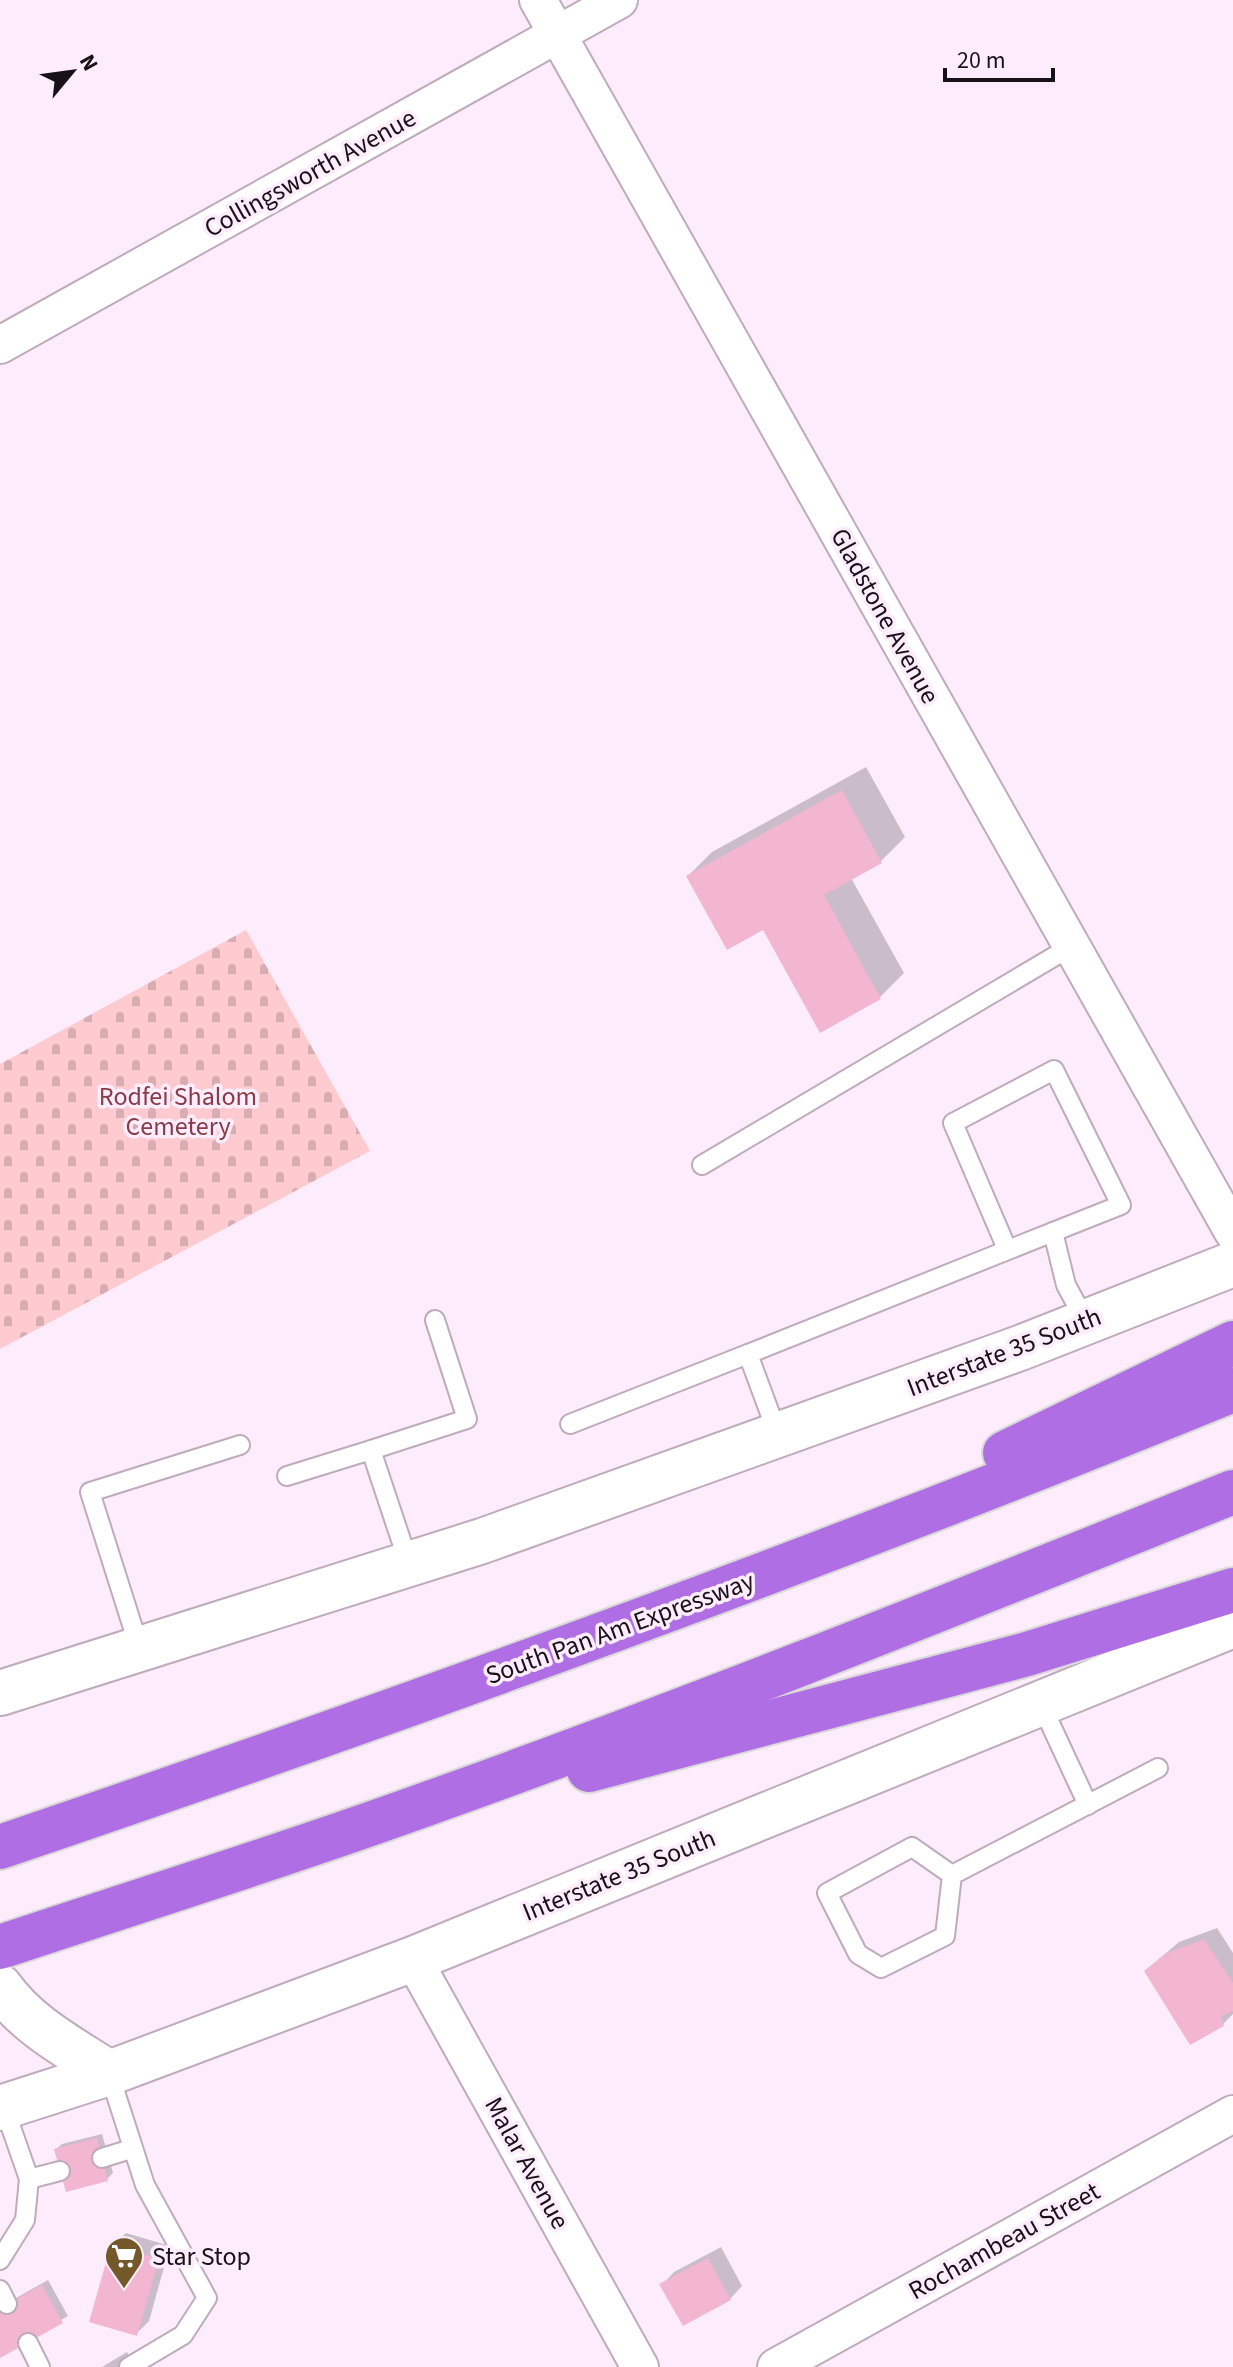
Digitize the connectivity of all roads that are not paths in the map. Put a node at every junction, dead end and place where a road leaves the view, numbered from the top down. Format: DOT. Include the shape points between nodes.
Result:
graph roads {
  1 [pos="538,0"];
  2 [pos="619,0"];
  3 [pos="558,35"];
  4 [pos="0,345"];
  5 [pos="1072,946"];
  6 [pos="702,1165"];
  7 [pos="1053,1232"];
  8 [pos="1233,1232"];
  9 [pos="1007,1249"];
  10 [pos="1233,1264"];
  11 [pos="435,1320"];
  12 [pos="1086,1322"];
  13 [pos="1233,1343"];
  14 [pos="748,1354"];
  15 [pos="1233,1390"];
  16 [pos="570,1424"];
  17 [pos="778,1435"];
  18 [pos="240,1445"];
  19 [pos="371,1450"];
  20 [pos="287,1476"];
  21 [pos="1233,1492"];
  22 [pos="409,1564"];
  23 [pos="1233,1590"];
  24 [pos="687,1605"];
  25 [pos="1233,1625"];
  26 [pos="140,1650"];
  27 [pos="0,1693"];
  28 [pos="1041,1704"];
  29 [pos="1158,1768"];
  30 [pos="1088,1805"];
  31 [pos="369,1824"];
  32 [pos="0,1847"];
  33 [pos="952,1875"];
  34 [pos="0,1947"];
  35 [pos="413,1959"];
  36 [pos="0,1987"];
  37 [pos="109,2073"];
  38 [pos="2,2108"];
  39 [pos="1233,2114"];
  40 [pos="131,2149"];
  41 [pos="102,2158"];
  42 [pos="60,2171"];
  43 [pos="29,2179"];
  44 [pos="0,2260"];
  45 [pos="28,2343"];
  46 [pos="40,2367"];
  47 [pos="129,2367"];
  48 [pos="640,2367"];
  49 [pos="776,2367"];
  1 -- 3 [label="street, Gladstone Avenue"];
  2 -- 3 [label="street, Collingsworth Avenue"];
  3 -- 4 [label="street, Collingsworth Avenue"];
  3 -- 5 [label="street, Gladstone Avenue"];
  5 -- 6 [label="lane"];
  5 -- 8 [label="street, Gladstone Avenue"];
  7 -- 9 [label="lane"];
  7 -- 9 [label="lane" via="1121,1205 1054,1070 953,1123"];
  7 -- 12 [label="lane" via="1066,1285"];
  9 -- 14 [label="lane"];
  10 -- 12 [label="main road, Interstate 35 South"];
  11 -- 19 [label="lane" via="467,1419"];
  12 -- 17 [label="main road, Interstate 35 South"];
  13 -- 24 [label="highway"];
  14 -- 16 [label="lane"];
  14 -- 17 [label="lane"];
  15 -- 24 [label="highway, South Pan Am Expressway"];
  17 -- 22 [label="main road, Interstate 35 South"];
  18 -- 26 [label="lane" via="90,1492"];
  19 -- 20 [label="lane"];
  19 -- 22 [label="lane"];
  21 -- 31 [label="highway" via="892,1629"];
  22 -- 26 [label="main road, Interstate 35 South"];
  23 -- 31 [label="highway" via="1012,1659"];
  24 -- 32 [label="highway, South Pan Am Expressway"];
  25 -- 28 [label="main road, Interstate 35 South"];
  26 -- 27 [label="main road, Interstate 35 South"];
  28 -- 30 [label="lane"];
  28 -- 35 [label="main road, Interstate 35 South"];
  29 -- 30 [label="lane"];
  30 -- 33 [label="lane"];
  31 -- 34 [label="highway"];
  33 -- 33 [label="lane" via="945,1936 881,1968 858,1954 827,1893 912,1847"];
  35 -- 37 [label="main road, Interstate 35 South"];
  35 -- 48 [label="street, Malar Avenue"];
  36 -- 37 [label="main road" via="41,2030"];
  37 -- 38 [label="main road, Interstate 35 South"];
  37 -- 40 [label="lane"];
  38 -- 43 [label="lane"];
  39 -- 49 [label="street, Rochambeau Street"];
  40 -- 41 [label="lane"];
  40 -- 47 [label="lane" via="207,2298 183,2335"];
  42 -- 43 [label="lane"];
  43 -- 44 [label="lane" via="25,2220"];
  45 -- 46 [label="lane"];
}
